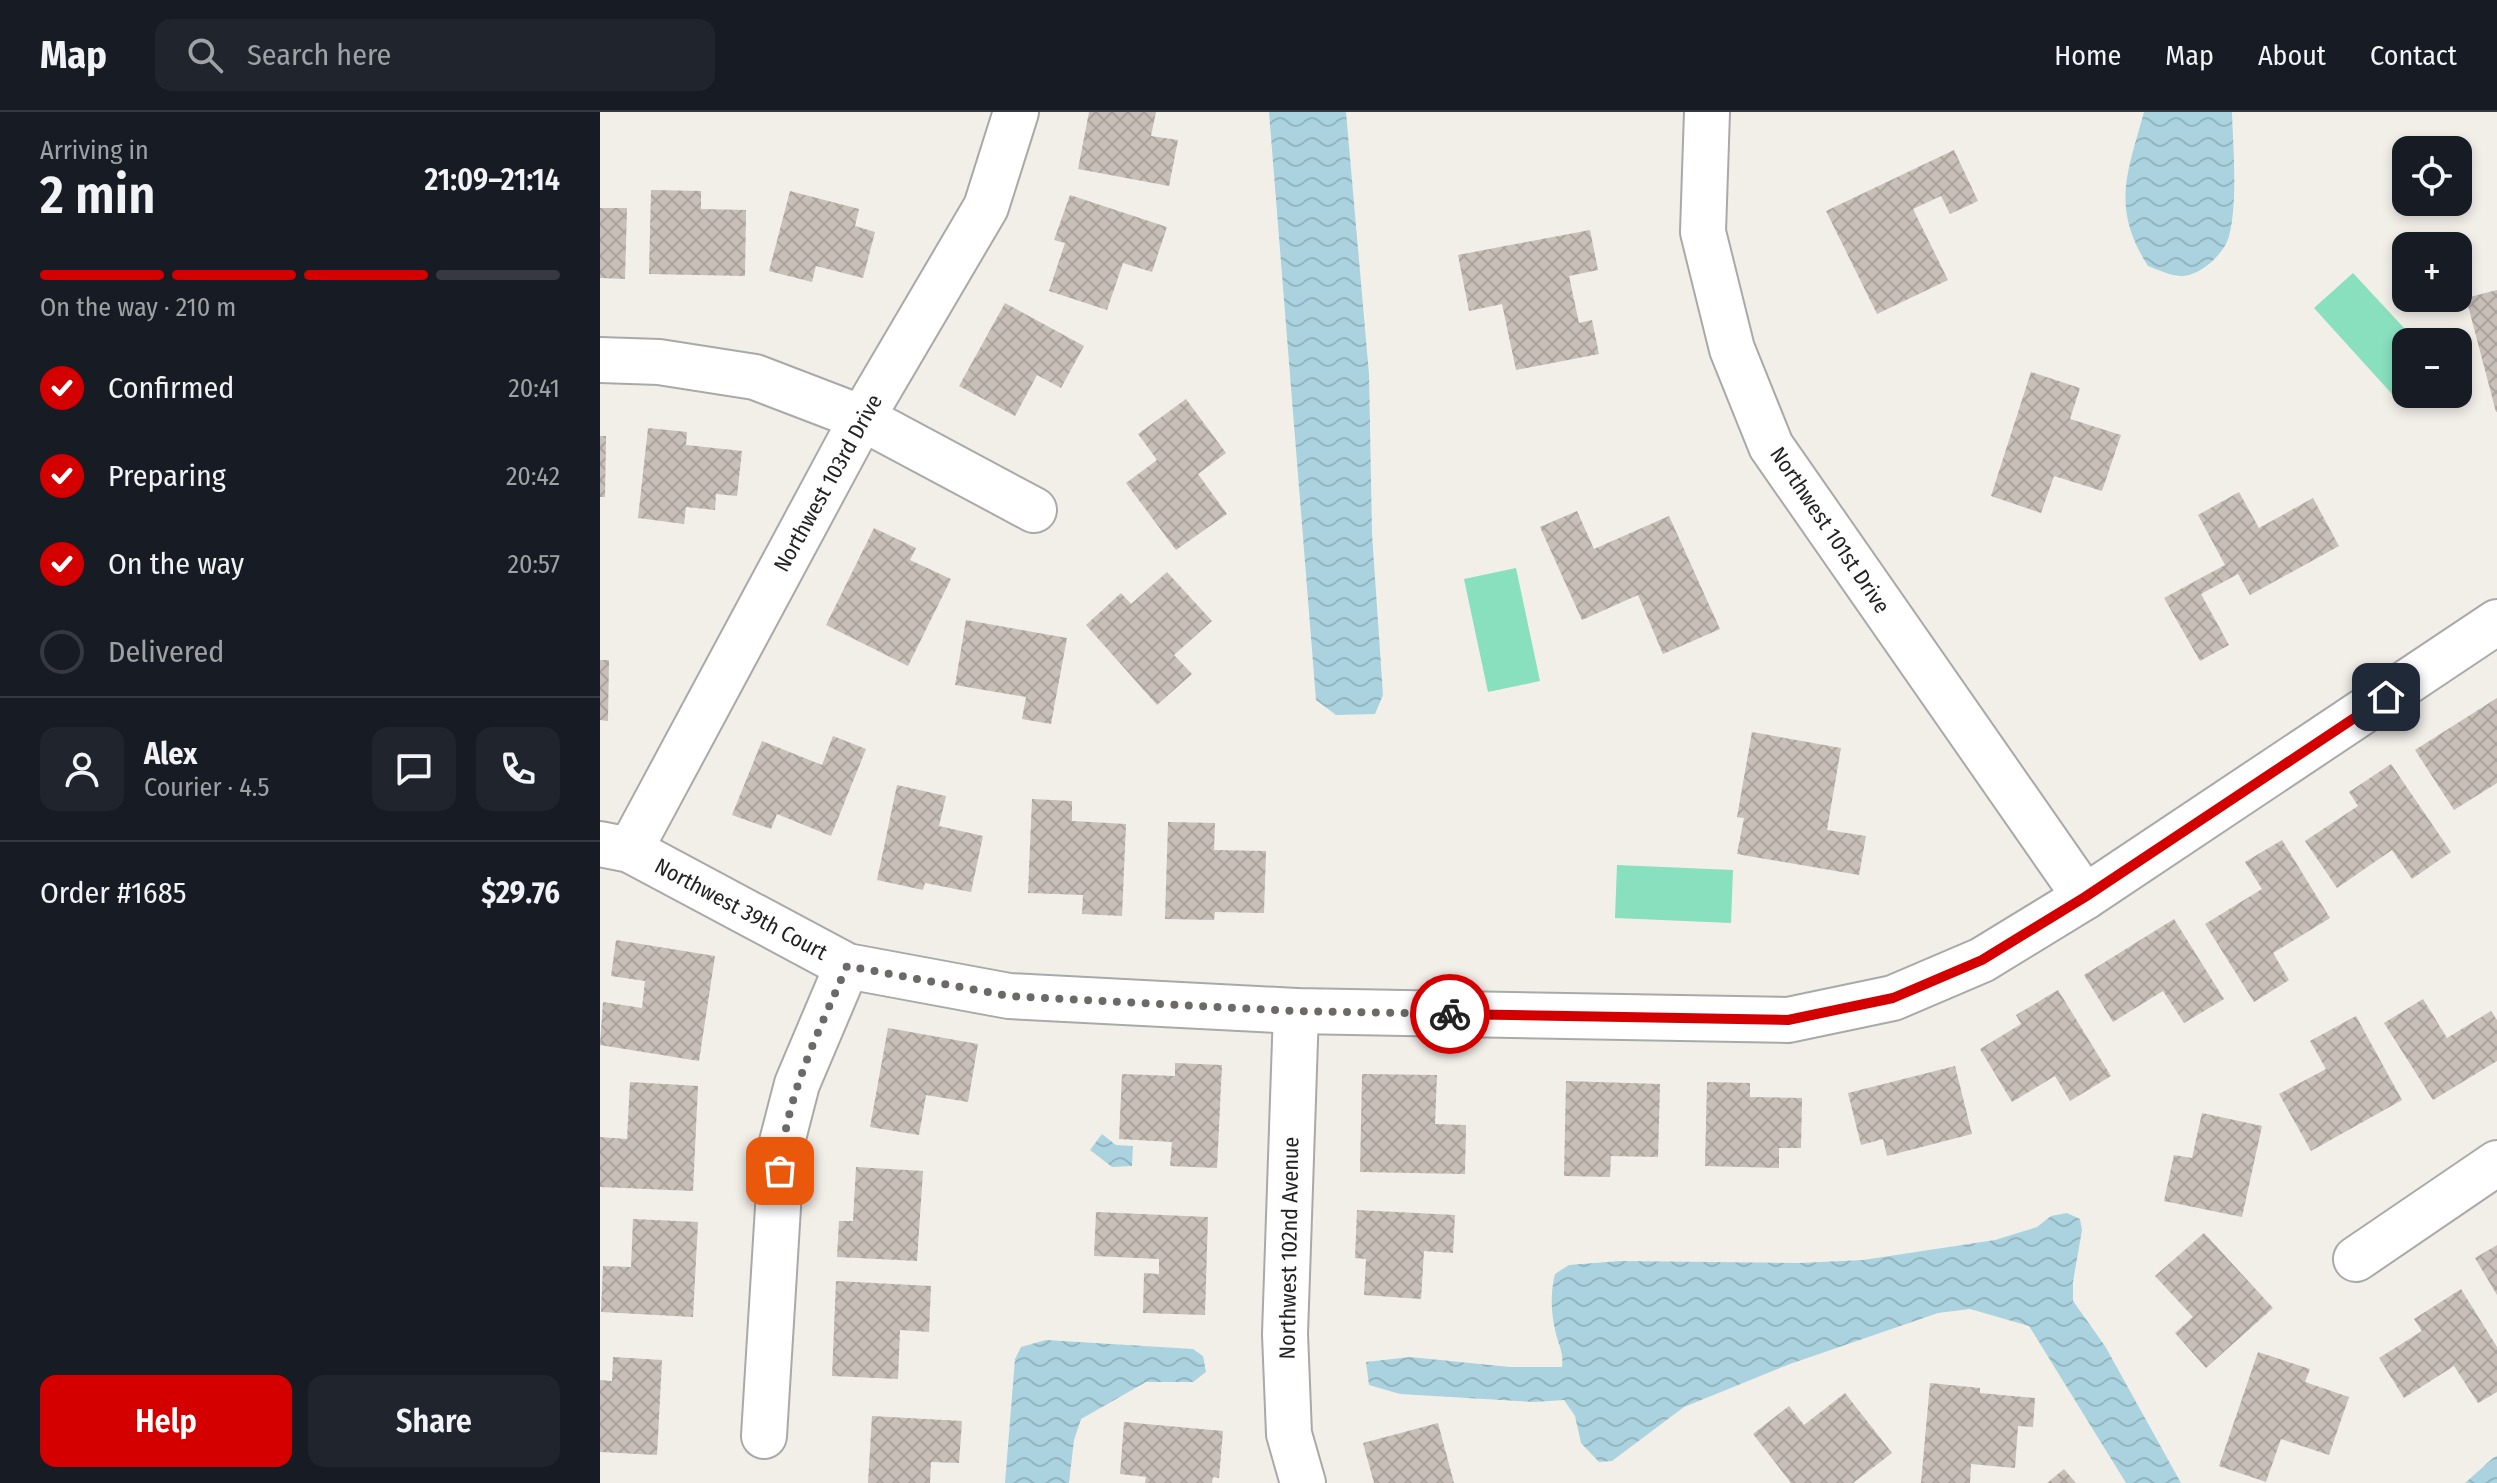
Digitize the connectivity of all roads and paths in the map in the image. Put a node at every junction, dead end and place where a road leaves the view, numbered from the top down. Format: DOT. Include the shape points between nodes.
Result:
graph roads {
  1 [pos="1016,112"];
  2 [pos="1707,112"];
  3 [pos="600,360"];
  4 [pos="862,418"];
  5 [pos="1034,510"];
  6 [pos="2497,622"];
  7 [pos="615,847"];
  8 [pos="2085,897"];
  9 [pos="847,966"];
  10 [pos="1296,1011"];
  11 [pos="2497,1163"];
  12 [pos="2356,1259"];
  13 [pos="764,1436"];
  14 [pos="1303,1483"];
  1 -- 4 [label="street, Northwest 103rd Drive" via="986,207"];
  2 -- 8 [label="street, Northwest 101st Drive" via="1703,232 1732,349 1771,446"];
  3 -- 4 [label="street" via="659,362 755,377"];
  4 -- 5 [label="street"];
  4 -- 7 [label="street, Northwest 103rd Drive"];
  6 -- 8 [label="street, Northwest 39th Court"];
  7 -- 9 [label="street, Northwest 39th Court"];
  8 -- 10 [label="street, Northwest 39th Court" via="1982,960 1893,998 1788,1020"];
  9 -- 10 [label="street, Northwest 39th Court" via="1009,996"];
  9 -- 13 [label="street" via="797,1084 782,1142"];
  10 -- 14 [label="street, Northwest 102nd Avenue" via="1285,1334 1289,1434"];
  11 -- 12 [label="street"];
}
